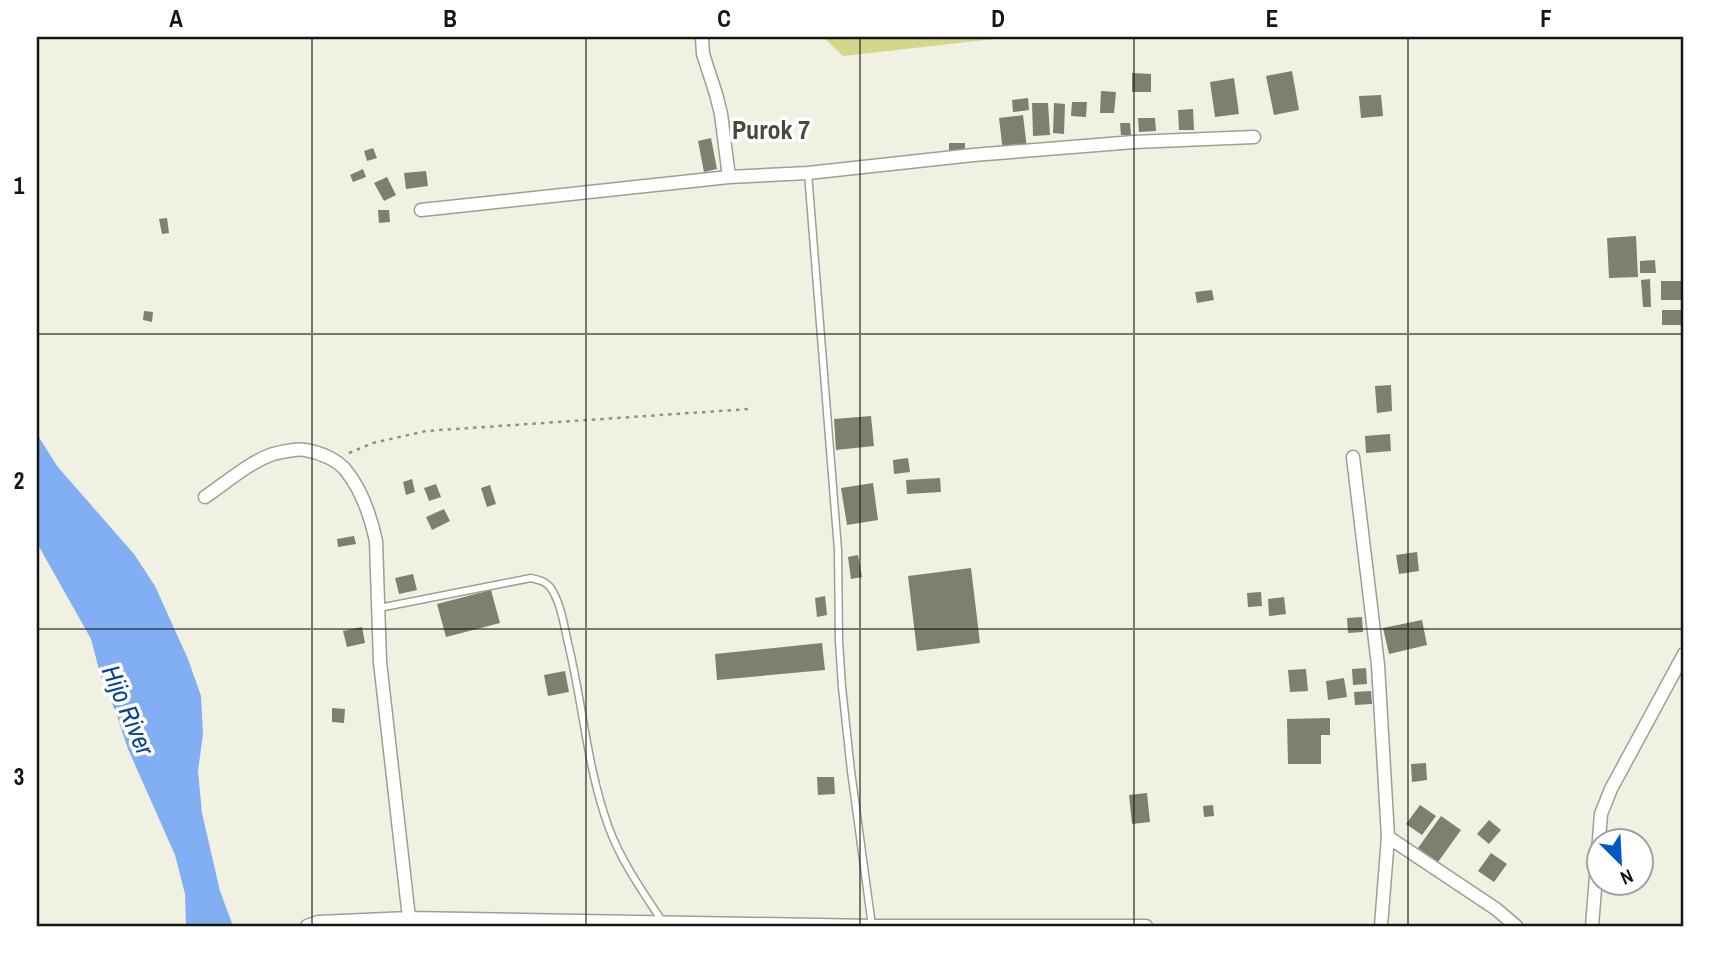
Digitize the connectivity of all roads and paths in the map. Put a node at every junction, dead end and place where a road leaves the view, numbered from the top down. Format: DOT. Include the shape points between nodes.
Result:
graph roads {
  1 [pos="702,37"];
  2 [pos="1254,137"];
  3 [pos="808,173"];
  4 [pos="729,177"];
  5 [pos="421,210"];
  6 [pos="749,409"];
  7 [pos="1353,457"];
  8 [pos="333,459"];
  9 [pos="205,497"];
  10 [pos="379,608"];
  11 [pos="1684,654"];
  12 [pos="1388,837"];
  13 [pos="409,918"];
  14 [pos="662,921"];
  15 [pos="307,926"];
  16 [pos="872,926"];
  17 [pos="1146,926"];
  18 [pos="1381,926"];
  19 [pos="1516,926"];
  20 [pos="1592,926"];
  1 -- 4 [label="street" via="721,114"];
  2 -- 3 [label="street" via="1133,142"];
  3 -- 4 [label="street"];
  3 -- 16 [label="lane" via="838,550 842,687"];
  4 -- 5 [label="street"];
  6 -- 8 [label="path" via="426,431 373,443"];
  7 -- 12 [label="street" via="1378,665"];
  8 -- 9 [label="street" via="303,449 274,454"];
  8 -- 10 [label="street" via="346,470 372,521"];
  10 -- 13 [label="street" via="380,662"];
  10 -- 14 [label="lane" via="531,578 551,588 564,626 597,793 620,852"];
  11 -- 20 [label="street" via="1601,814"];
  12 -- 18 [label="street"];
  12 -- 19 [label="street"];
  13 -- 14 [label="street"];
  13 -- 15 [label="street"];
  14 -- 16 [label="street"];
  16 -- 17 [label="street"];
}
